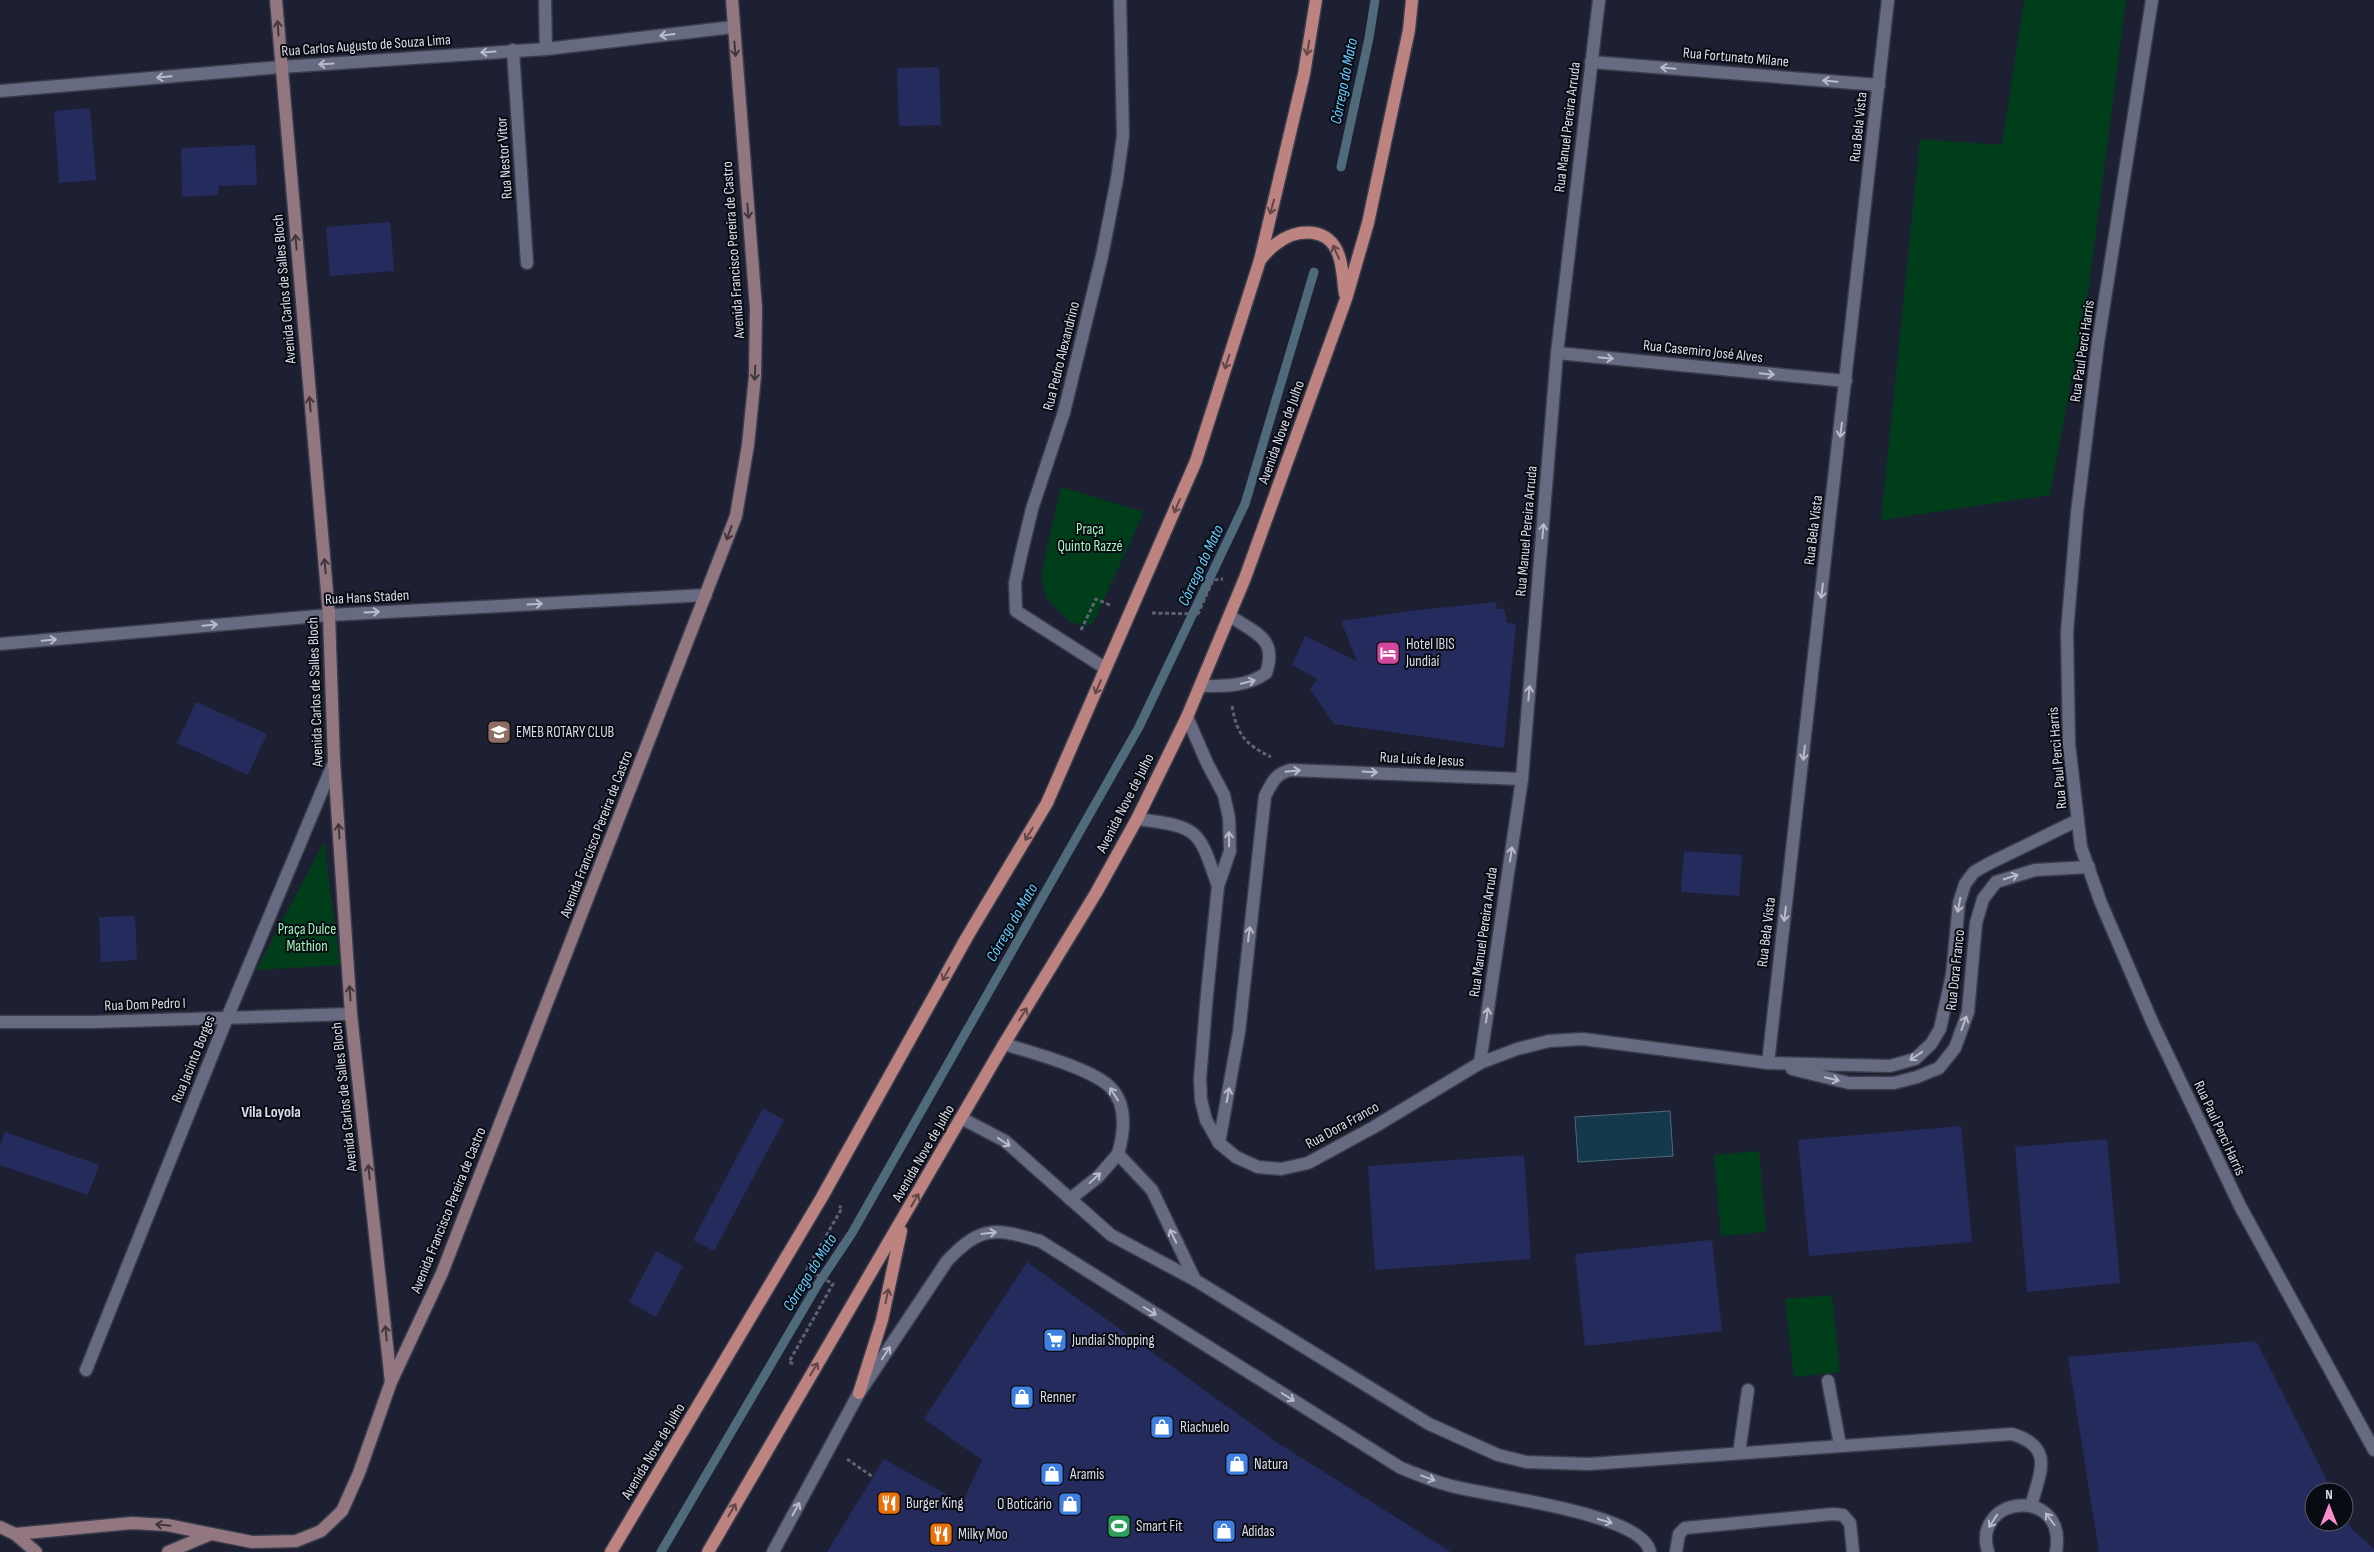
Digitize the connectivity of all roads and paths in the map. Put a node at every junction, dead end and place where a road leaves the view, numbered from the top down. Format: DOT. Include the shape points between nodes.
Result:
graph roads {
  1 [pos="276,0"];
  2 [pos="545,0"];
  3 [pos="732,0"];
  4 [pos="1120,0"];
  5 [pos="1316,0"];
  6 [pos="1412,0"];
  7 [pos="1599,0"];
  8 [pos="1888,0"];
  9 [pos="2152,0"];
  10 [pos="733,27"];
  11 [pos="546,49"];
  12 [pos="513,50"];
  13 [pos="1591,62"];
  14 [pos="281,67"];
  15 [pos="1879,85"];
  16 [pos="0,91"];
  17 [pos="1260,260"];
  18 [pos="527,263"];
  19 [pos="1346,299"];
  20 [pos="1557,353"];
  21 [pos="1846,381"];
  22 [pos="706,595"];
  23 [pos="1180,614"];
  24 [pos="1198,614"];
  25 [pos="329,615"];
  26 [pos="1230,616"];
  27 [pos="0,644"];
  28 [pos="1105,668"];
  29 [pos="1200,686"];
  30 [pos="1231,686"];
  31 [pos="1186,717"];
  32 [pos="334,762"];
  33 [pos="1290,770"];
  34 [pos="1522,779"];
  35 [pos="1137,818"];
  36 [pos="2078,820"];
  37 [pos="2088,867"];
  38 [pos="1218,886"];
  39 [pos="351,1014"];
  40 [pos="227,1018"];
  41 [pos="0,1022"];
  42 [pos="1004,1044"];
  43 [pos="1480,1063"];
  44 [pos="1768,1063"];
  45 [pos="962,1118"];
  46 [pos="1219,1143"];
  47 [pos="1118,1154"];
  48 [pos="1070,1199"];
  49 [pos="904,1218"];
  50 [pos="808,1269"];
  51 [pos="1195,1280"];
  52 [pos="833,1284"];
  53 [pos="86,1370"];
  54 [pos="1828,1381"];
  55 [pos="391,1382"];
  56 [pos="1748,1390"];
  57 [pos="859,1393"];
  58 [pos="1840,1445"];
  59 [pos="2374,1450"];
  60 [pos="1739,1453"];
  61 [pos="2031,1506"];
  62 [pos="0,1526"];
  63 [pos="15,1534"];
  64 [pos="211,1534"];
  65 [pos="36,1552"];
  66 [pos="168,1552"];
  67 [pos="611,1552"];
  68 [pos="708,1552"];
  69 [pos="773,1552"];
  70 [pos="1650,1552"];
  71 [pos="1676,1552"];
  72 [pos="1853,1552"];
  73 [pos="1988,1552"];
  74 [pos="2056,1552"];
  14 -- 1 [label="street, Avenida Carlos de Salles Bloch, one-way"];
  2 -- 11 [label="street"];
  3 -- 10 [label="street, Avenida Francisco Pereira de Castro"];
  4 -- 28 [label="street, Rua Pedro Alexandrino" via="1123,136 1117,179 1064,412 1032,509 1015,583 1016,611"];
  5 -- 17 [label="main road, Avenida Nove de Julho, one-way" via="1304,74"];
  6 -- 19 [label="main road, Avenida Nove de Julho" via="1409,30 1368,223"];
  7 -- 13 [label="street, Rua Manuel Pereira Arruda"];
  8 -- 15 [label="street, Rua Bela Vista"];
  9 -- 36 [label="street, Rua Paul Perci Harris" via="2098,343 2077,513 2067,632 2069,744"];
  10 -- 11 [label="street, Rua Carlos Augusto de Souza Lima, one-way"];
  10 -- 22 [label="street, Avenida Francisco Pereira de Castro, one-way" via="756,308 755,376 736,516"];
  11 -- 12 [label="street, Rua Carlos Augusto de Souza Lima"];
  12 -- 14 [label="street, Rua Carlos Augusto de Souza Lima, one-way"];
  12 -- 18 [label="street, Rua Nestor Vitor"];
  15 -- 13 [label="street, Rua Fortunato Milane, one-way"];
  13 -- 20 [label="street, Rua Manuel Pereira Arruda"];
  14 -- 16 [label="street, Rua Carlos Augusto de Souza Lima, one-way"];
  25 -- 14 [label="street, Avenida Carlos de Salles Bloch, one-way"];
  15 -- 21 [label="street, Rua Bela Vista"];
  19 -- 17 [label="main road, one-way" via="1339,256 1326,236 1312,232 1290,236 1277,243"];
  17 -- 28 [label="main road, Avenida Nove de Julho, one-way" via="1196,461"];
  19 -- 26 [label="main road, Avenida Nove de Julho"];
  20 -- 21 [label="street, Rua Casemiro José Alves, one-way"];
  34 -- 20 [label="street, Rua Manuel Pereira Arruda, one-way"];
  21 -- 44 [label="street, Rua Bela Vista, one-way"];
  25 -- 22 [label="street, Rua Hans Staden, one-way"];
  22 -- 55 [label="street, Avenida Francisco Pereira de Castro" via="442,1273"];
  23 -- 24 [label="path"];
  27 -- 25 [label="street, Rua Hans Staden, one-way"];
  25 -- 32 [label="street, Avenida Carlos de Salles Bloch"];
  26 -- 29 [label="main road, Avenida Nove de Julho"];
  30 -- 26 [label="street, one-way" via="1256,681 1266,673 1271,652 1259,636"];
  28 -- 67 [label="main road, Avenida Nove de Julho, one-way" via="1047,803 967,937 822,1197"];
  29 -- 30 [label="street"];
  29 -- 31 [label="main road, Avenida Nove de Julho"];
  30 -- 33 [label="path" via="1235,726 1252,747"];
  31 -- 35 [label="main road, Avenida Nove de Julho"];
  38 -- 31 [label="street, one-way" via="1230,851 1229,818 1224,795"];
  39 -- 32 [label="street, Avenida Carlos de Salles Bloch, one-way"];
  32 -- 40 [label="street, Rua Jacinto Borges"];
  33 -- 34 [label="street, Rua Luís de Jesus, one-way"];
  46 -- 33 [label="street, one-way" via="1239,1032 1265,796 1274,778"];
  43 -- 34 [label="street, Rua Manuel Pereira Arruda, one-way"];
  35 -- 38 [label="street" via="1186,827 1197,836"];
  42 -- 35 [label="main road, Avenida Nove de Julho, one-way" via="1096,893"];
  36 -- 37 [label="street, Rua Paul Perci Harris" via="2081,847"];
  36 -- 44 [label="street, Rua Dora Franco, one-way" via="1974,872 1965,884 1959,903 1952,976 1940,1029 1931,1044 1915,1059 1890,1066"];
  44 -- 37 [label="street, Rua Dora Franco, one-way" via="1849,1083 1894,1083 1939,1068 1955,1048 1968,1012 1976,923 1984,899 1996,882 2035,870"];
  37 -- 59 [label="street, Rua Paul Perci Harris" via="2153,1024 2240,1206"];
  38 -- 46 [label="street" via="1200,1079 1206,1120"];
  39 -- 40 [label="street, Rua Dom Pedro I"];
  55 -- 39 [label="street, Avenida Carlos de Salles Bloch, one-way"];
  40 -- 41 [label="street, Rua Dom Pedro I"];
  40 -- 53 [label="street, Rua Jacinto Borges"];
  42 -- 45 [label="main road, Avenida Nove de Julho"];
  47 -- 42 [label="street, one-way" via="1124,1133 1122,1107 1111,1088 1087,1073"];
  43 -- 44 [label="street, Rua Dora Franco" via="1550,1041 1583,1039"];
  43 -- 46 [label="street, Rua Dora Franco" via="1308,1163 1281,1169 1258,1167 1236,1157"];
  45 -- 48 [label="street, one-way" via="1005,1141"];
  49 -- 45 [label="main road, Avenida Nove de Julho, one-way"];
  48 -- 47 [label="street, one-way" via="1098,1177"];
  51 -- 47 [label="street, one-way" via="1152,1190"];
  48 -- 51 [label="street" via="1111,1235"];
  57 -- 49 [label="main road, one-way" via="882,1320"];
  68 -- 49 [label="main road, Avenida Nove de Julho, one-way"];
  50 -- 52 [label="path"];
  51 -- 60 [label="street" via="1429,1424 1498,1455 1526,1462 1565,1465"];
  54 -- 58 [label="street"];
  55 -- 64 [label="street, Avenida Francisco Pereira de Castro" via="360,1473 342,1511 321,1532 296,1541 252,1542"];
  56 -- 60 [label="street"];
  69 -- 57 [label="street, one-way"];
  57 -- 70 [label="street, one-way" via="947,1261 963,1244 980,1235 1005,1231 1040,1242 1401,1468 1448,1485 1558,1507 1623,1526 1640,1537"];
  58 -- 60 [label="street"];
  58 -- 61 [label="street" via="1998,1434 2028,1439 2038,1449 2042,1464"];
  61 -- 73 [label="street, one-way" via="2020,1505 1998,1514 1986,1533"];
  74 -- 61 [label="street, one-way" via="2057,1530 2042,1510"];
  62 -- 63 [label="street"];
  64 -- 63 [label="street, Avenida Francisco Pereira de Castro, one-way" via="132,1523"];
  63 -- 65 [label="street"];
  64 -- 66 [label="street"];
  71 -- 72 [label="street" via="1679,1534 1685,1528 1833,1514 1843,1515 1850,1523"];
}
